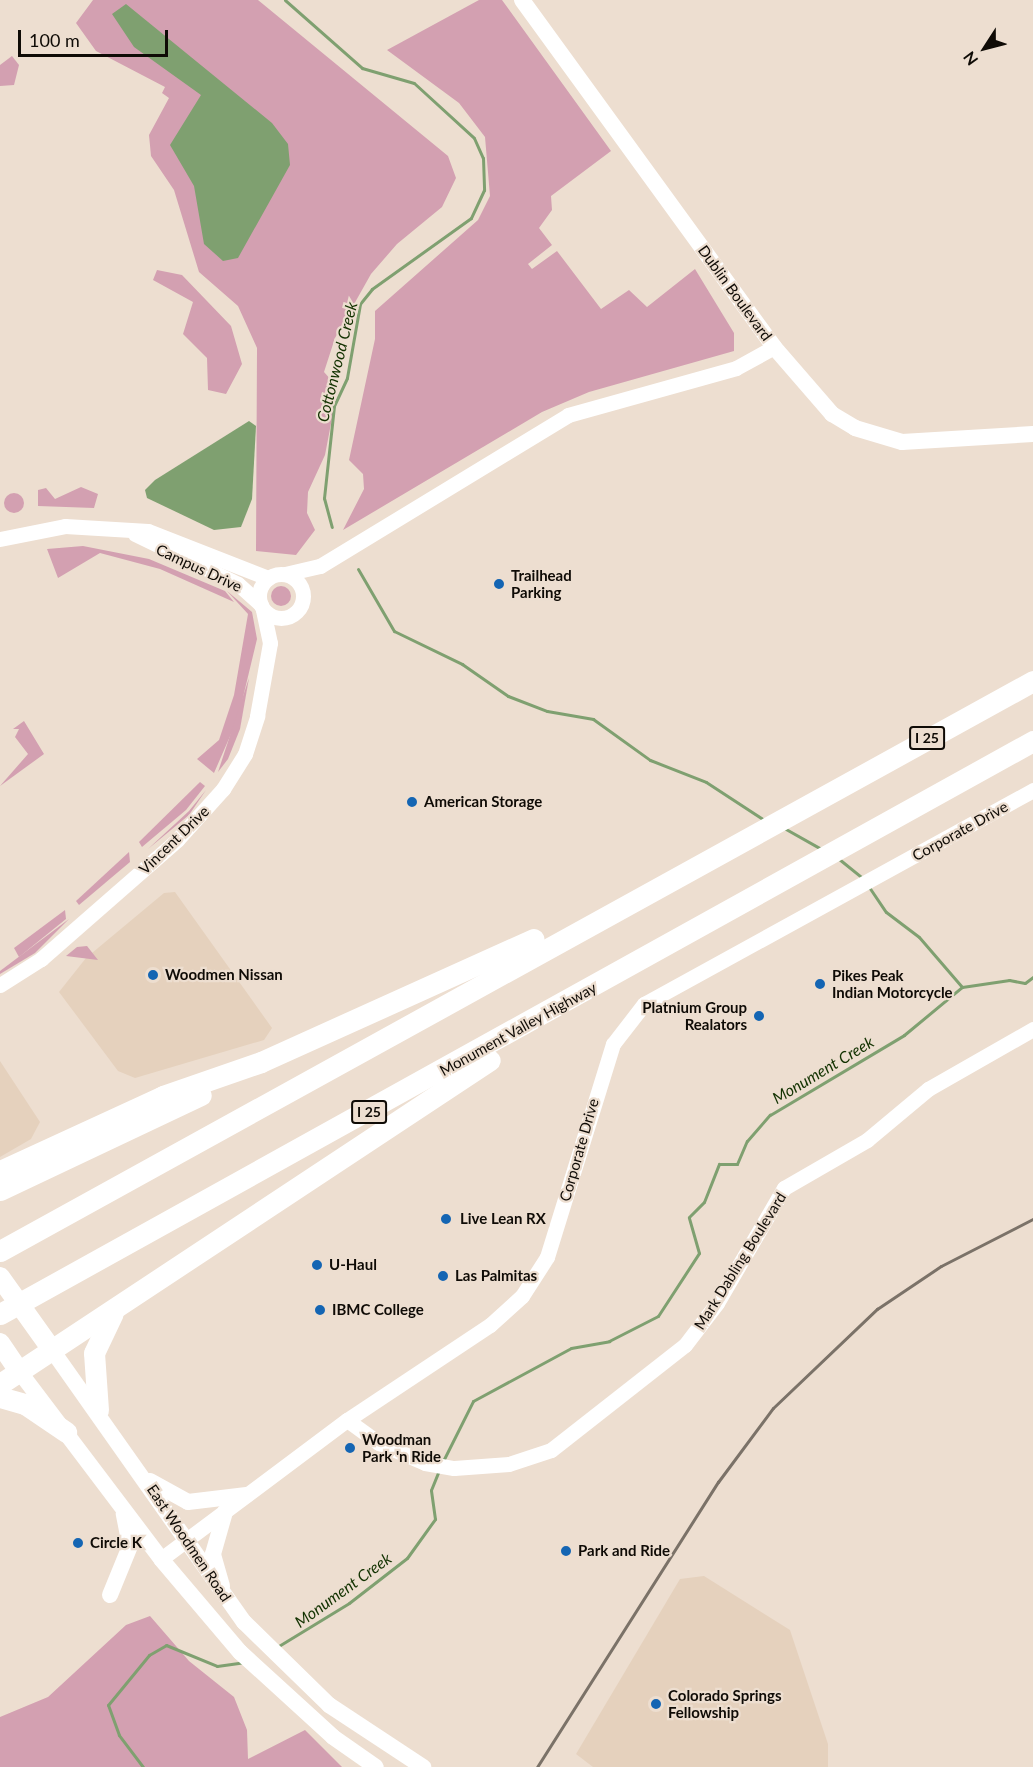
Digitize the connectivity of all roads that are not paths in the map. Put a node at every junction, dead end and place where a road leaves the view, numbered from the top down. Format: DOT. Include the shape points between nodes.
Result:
graph roads {
  1 [pos="522,0"];
  2 [pos="774,347"];
  3 [pos="1033,434"];
  4 [pos="135,534"];
  5 [pos="0,539"];
  6 [pos="320,566"];
  7 [pos="285,574"];
  8 [pos="268,578"];
  9 [pos="303,594"];
  10 [pos="262,607"];
  11 [pos="288,617"];
  12 [pos="270,643"];
  13 [pos="1033,681"];
  14 [pos="1033,741"];
  15 [pos="1033,790"];
  16 [pos="640,895"];
  17 [pos="677,940"];
  18 [pos="0,985"];
  19 [pos="1033,1029"];
  20 [pos="261,1062"];
  21 [pos="0,1171"];
  22 [pos="0,1190"];
  23 [pos="0,1251"];
  24 [pos="0,1277"];
  25 [pos="115,1309"];
  26 [pos="0,1314"];
  27 [pos="0,1343"];
  28 [pos="52,1350"];
  29 [pos="20,1371"];
  30 [pos="0,1384"];
  31 [pos="0,1397"];
  32 [pos="98,1410"];
  33 [pos="347,1420"];
  34 [pos="66,1432"];
  35 [pos="147,1479"];
  36 [pos="247,1495"];
  37 [pos="122,1507"];
  38 [pos="225,1512"];
  39 [pos="186,1542"];
  40 [pos="161,1559"];
  41 [pos="110,1595"];
  42 [pos="224,1596"];
  43 [pos="376,1767"];
  44 [pos="423,1767"];
  1 -- 2 [label="main road, Dublin Boulevard"];
  2 -- 3 [label="main road, Dublin Boulevard" via="811,394 855,428 902,442"];
  2 -- 6 [label="street" via="736,368 568,415"];
  4 -- 5 [label="street, Campus Drive" via="71,526"];
  4 -- 8 [label="street, Campus Drive" via="154,533"];
  4 -- 10 [label="street, Campus Drive" via="240,585"];
  6 -- 7 [label="street"];
  6 -- 9 [label="street"];
  7 -- 8 [label="street"];
  7 -- 9 [label="street" via="299,583"];
  8 -- 10 [label="street" via="260,590"];
  9 -- 11 [label="street" via="301,606"];
  10 -- 11 [label="street" via="272,616"];
  10 -- 12 [label="street, Vincent Drive"];
  11 -- 12 [label="street, Vincent Drive"];
  12 -- 18 [label="street, Vincent Drive" via="252,734 211,805 49,953"];
  13 -- 16 [label="highway, I 25"];
  14 -- 17 [label="highway, Monument Valley Highway / I 25"];
  15 -- 33 [label="street, Corporate Drive" via="669,987 633,1016 613,1044 601,1076 547,1257 522,1296 490,1325"];
  16 -- 20 [label="highway"];
  16 -- 23 [label="highway, I 25"];
  17 -- 25 [label="highway" via="379,1131"];
  17 -- 26 [label="highway, Monument Valley Highway / I 25"];
  19 -- 33 [label="street, Mark Dabling Boulevard" via="928,1089 867,1140 784,1188 717,1303 685,1345 579,1433 534,1458 454,1468 425,1463 379,1443"];
  20 -- 21 [label="highway" via="163,1096"];
  20 -- 22 [label="highway"];
  24 -- 28 [label="highway, East Woodmen Road"];
  25 -- 28 [label="highway"];
  25 -- 32 [label="highway" via="94,1353"];
  27 -- 29 [label="highway, East Woodmen Road"];
  28 -- 29 [label="highway"];
  28 -- 32 [label="main road, East Woodmen Road"];
  29 -- 30 [label="highway"];
  29 -- 34 [label="main road, East Woodmen Road"];
  31 -- 34 [label="highway" via="25,1404"];
  32 -- 35 [label="main road, East Woodmen Road"];
  33 -- 36 [label="street, Corporate Drive"];
  34 -- 37 [label="main road, East Woodmen Road"];
  35 -- 36 [label="main road" via="188,1502"];
  35 -- 39 [label="main road, East Woodmen Road"];
  36 -- 38 [label="street, Corporate Drive"];
  37 -- 40 [label="main road, East Woodmen Road"];
  37 -- 41 [label="main road" via="130,1546"];
  38 -- 39 [label="street, Corporate Drive"];
  38 -- 42 [label="main road" via="213,1554"];
  39 -- 40 [label="street, Corporate Drive"];
  39 -- 42 [label="main road, East Woodmen Road"];
  40 -- 43 [label="main road, East Woodmen Road" via="274,1688"];
  42 -- 44 [label="main road, East Woodmen Road" via="234,1611 329,1705"];
}
